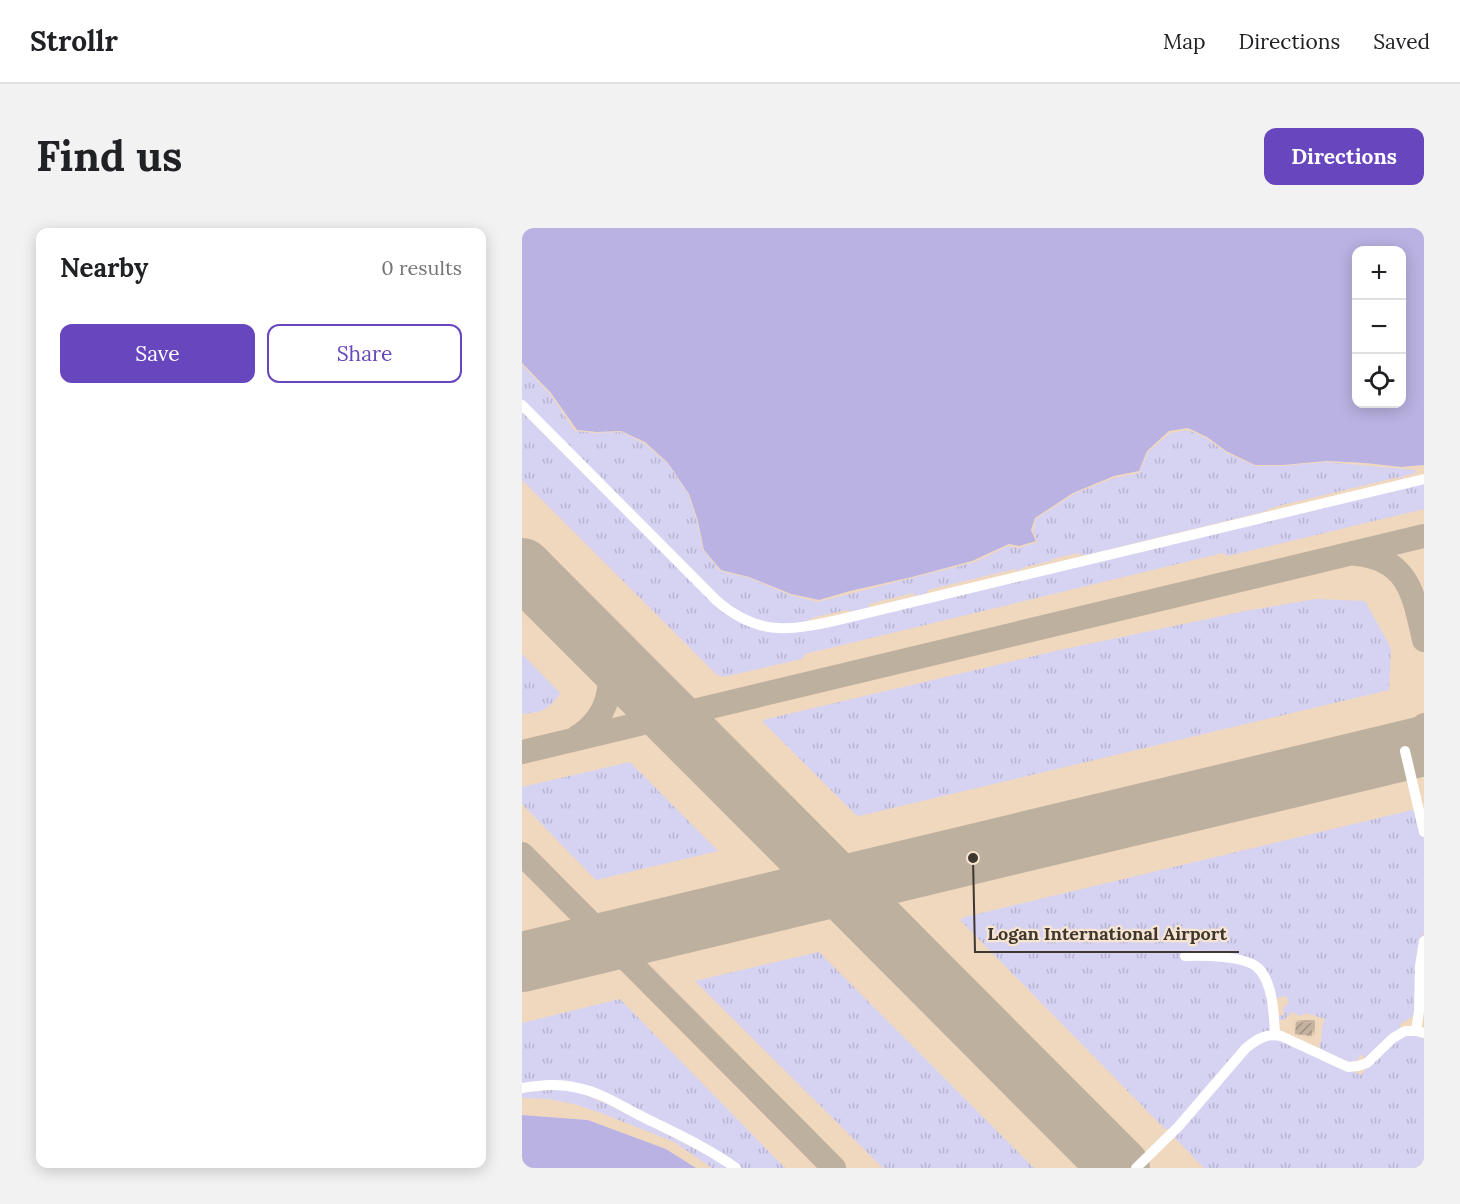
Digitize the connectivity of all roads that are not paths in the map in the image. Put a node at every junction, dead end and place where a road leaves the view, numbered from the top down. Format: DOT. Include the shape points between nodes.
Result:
graph roads {
  1 [pos="522,405"];
  2 [pos="1424,479"];
  3 [pos="1405,751"];
  4 [pos="1424,832"];
  5 [pos="1424,941"];
  6 [pos="1185,956"];
  7 [pos="1420,1032"];
  8 [pos="1275,1034"];
  9 [pos="522,1088"];
  10 [pos="736,1168"];
  11 [pos="1136,1168"];
  1 -- 2 [label="lane" via="717,601 748,621 775,628 817,624"];
  3 -- 4 [label="lane"];
  5 -- 7 [label="lane"];
  6 -- 8 [label="lane" via="1234,959 1258,968 1268,985"];
  7 -- 8 [label="lane" via="1405,1031 1367,1063 1348,1067"];
  8 -- 11 [label="lane" via="1246,1048 1178,1127"];
  9 -- 10 [label="lane" via="561,1085 591,1092 678,1134"];
}
